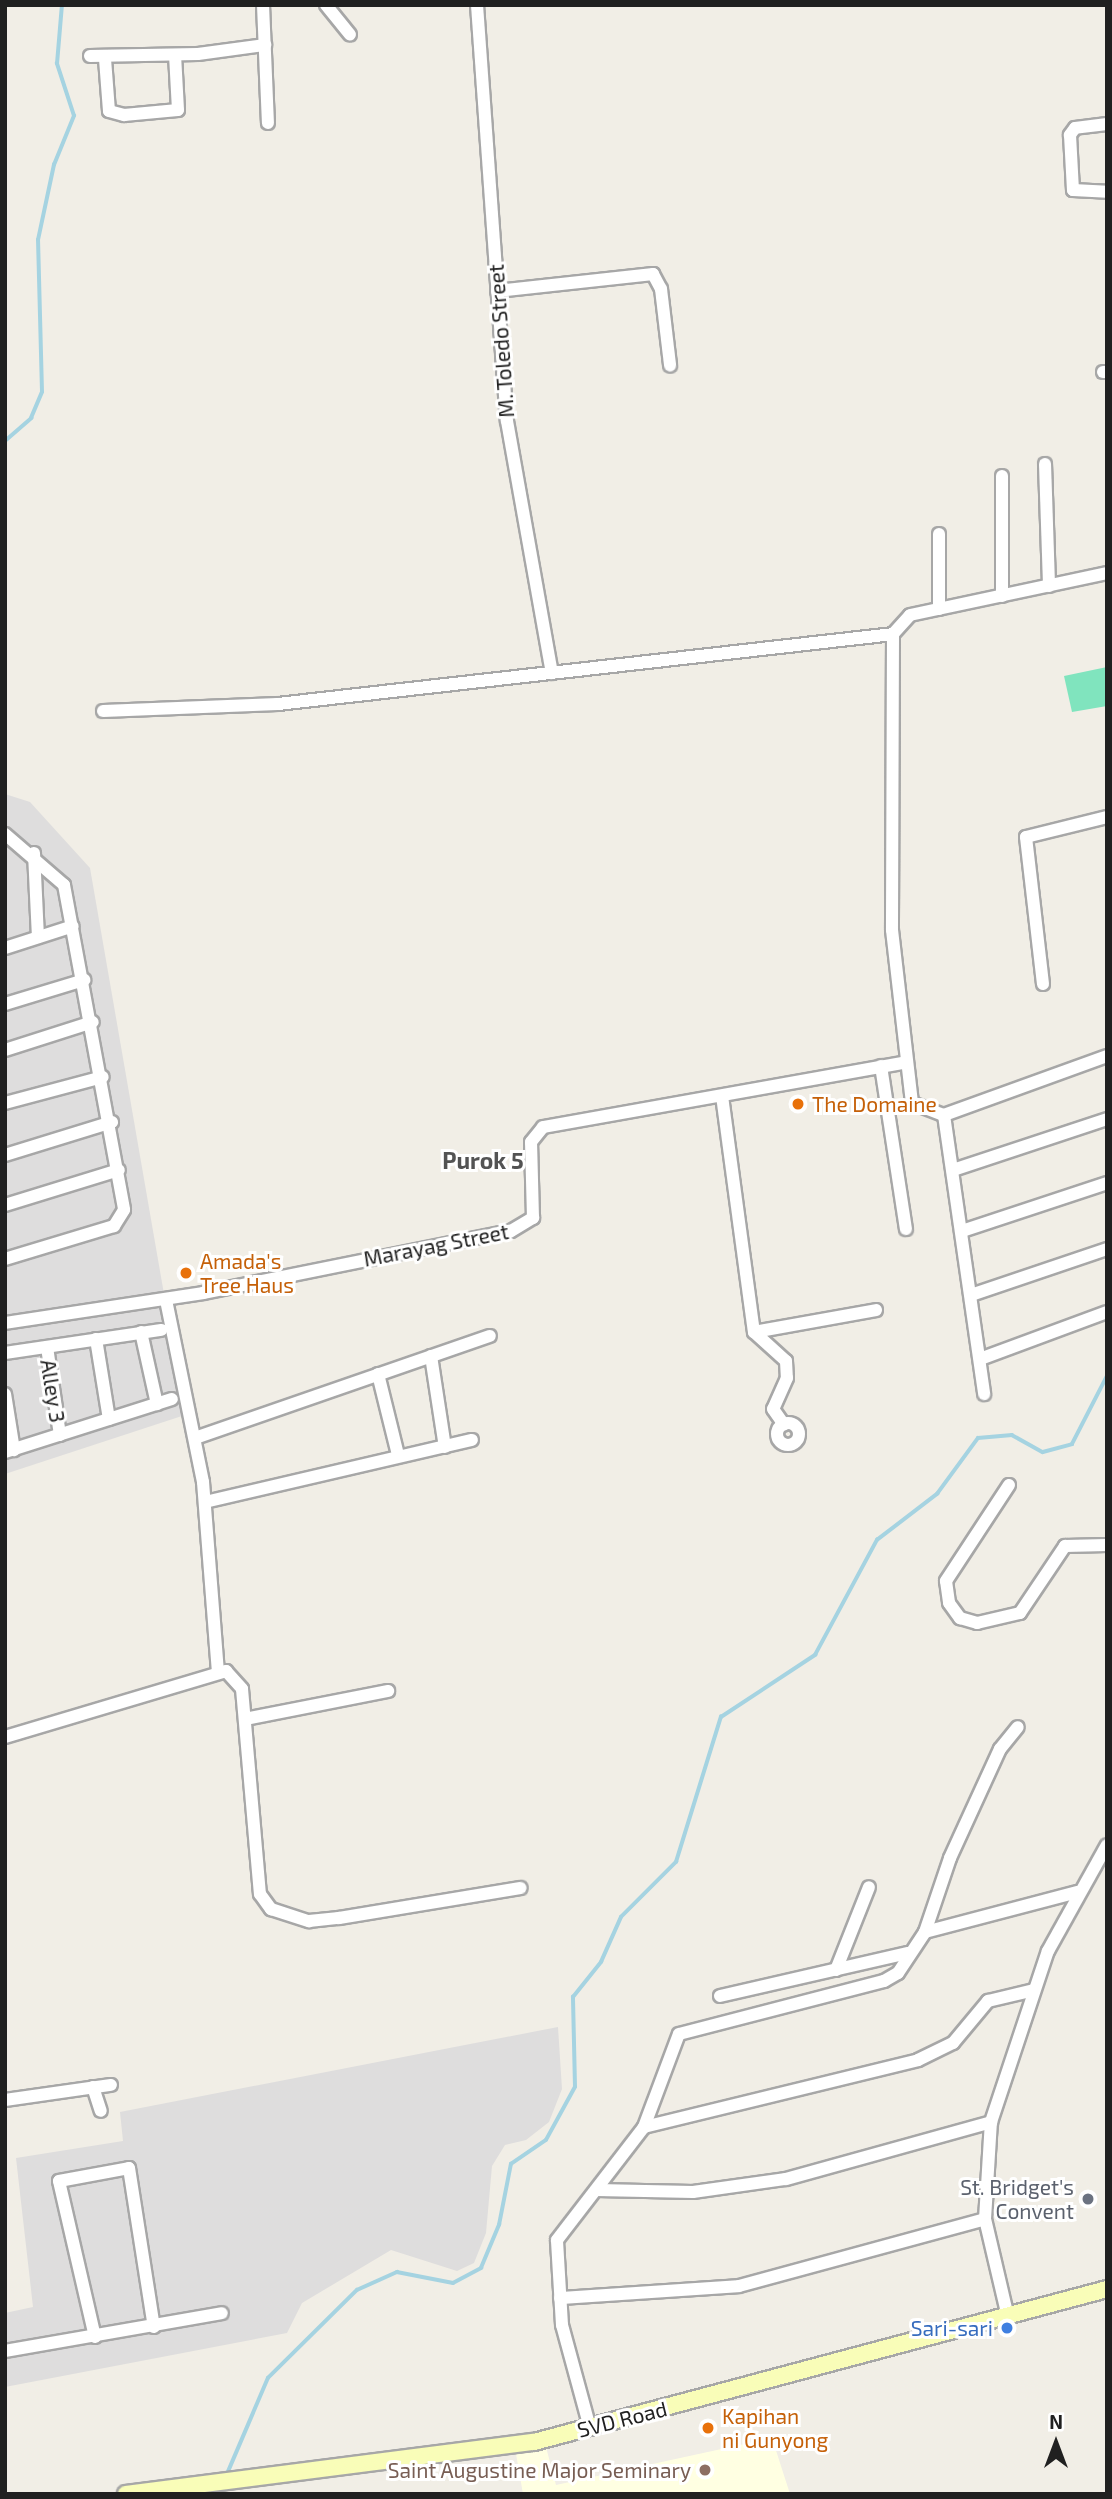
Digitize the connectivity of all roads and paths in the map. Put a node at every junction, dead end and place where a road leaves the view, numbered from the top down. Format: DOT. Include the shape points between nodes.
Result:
graph roads {
  1 [pos="263,5"];
  2 [pos="326,5"];
  3 [pos="477,5"];
  4 [pos="350,35"];
  5 [pos="265,44"];
  6 [pos="175,55"];
  7 [pos="90,56"];
  8 [pos="105,60"];
  9 [pos="268,123"];
  10 [pos="1107,124"];
  11 [pos="1107,192"];
  12 [pos="497,291"];
  13 [pos="670,365"];
  14 [pos="1045,464"];
  15 [pos="1002,476"];
  16 [pos="939,534"];
  17 [pos="1107,573"];
  18 [pos="1049,586"];
  19 [pos="1002,596"];
  20 [pos="939,609"];
  21 [pos="893,634"];
  22 [pos="552,673"];
  23 [pos="103,711"];
  24 [pos="1107,817"];
  25 [pos="5,834"];
  26 [pos="34,853"];
  27 [pos="73,926"];
  28 [pos="38,937"];
  29 [pos="5,948"];
  30 [pos="84,980"];
  31 [pos="1042,984"];
  32 [pos="5,1004"];
  33 [pos="93,1022"];
  34 [pos="5,1050"];
  35 [pos="1107,1056"];
  36 [pos="903,1063"];
  37 [pos="881,1066"];
  38 [pos="103,1077"];
  39 [pos="722,1096"];
  40 [pos="5,1103"];
  41 [pos="944,1115"];
  42 [pos="1107,1119"];
  43 [pos="112,1122"];
  44 [pos="5,1155"];
  45 [pos="119,1170"];
  46 [pos="953,1170"];
  47 [pos="1107,1183"];
  48 [pos="5,1205"];
  49 [pos="906,1228"];
  50 [pos="962,1231"];
  51 [pos="1107,1249"];
  52 [pos="5,1259"];
  53 [pos="971,1295"];
  54 [pos="166,1300"];
  55 [pos="876,1310"];
  56 [pos="1107,1312"];
  57 [pos="5,1323"];
  58 [pos="161,1330"];
  59 [pos="141,1332"];
  60 [pos="754,1332"];
  61 [pos="490,1336"];
  62 [pos="96,1339"];
  63 [pos="47,1347"];
  64 [pos="5,1353"];
  65 [pos="432,1356"];
  66 [pos="980,1359"];
  67 [pos="377,1374"];
  68 [pos="5,1394"];
  69 [pos="984,1394"];
  70 [pos="172,1399"];
  71 [pos="157,1404"];
  72 [pos="109,1419"];
  73 [pos="784,1425"];
  74 [pos="60,1435"];
  75 [pos="195,1438"];
  76 [pos="472,1440"];
  77 [pos="445,1447"];
  78 [pos="9,1451"];
  79 [pos="398,1455"];
  80 [pos="1009,1485"];
  81 [pos="205,1502"];
  82 [pos="1107,1545"];
  83 [pos="218,1671"];
  84 [pos="388,1691"];
  85 [pos="245,1719"];
  86 [pos="1018,1727"];
  87 [pos="5,1737"];
  88 [pos="1107,1845"];
  89 [pos="869,1887"];
  90 [pos="521,1888"];
  91 [pos="1078,1892"];
  92 [pos="925,1931"];
  93 [pos="908,1954"];
  94 [pos="836,1970"];
  95 [pos="1034,1990"];
  96 [pos="720,1996"];
  97 [pos="111,2085"];
  98 [pos="93,2087"];
  99 [pos="5,2100"];
  100 [pos="101,2111"];
  101 [pos="991,2122"];
  102 [pos="644,2127"];
  103 [pos="597,2190"];
  104 [pos="985,2219"];
  105 [pos="1107,2289"];
  106 [pos="560,2298"];
  107 [pos="222,2313"];
  108 [pos="1008,2317"];
  109 [pos="154,2327"];
  110 [pos="95,2337"];
  111 [pos="5,2350"];
  112 [pos="590,2428"];
  113 [pos="126,2494"];
  1 -- 5 [label="street"];
  2 -- 4 [label="street"];
  3 -- 12 [label="street, M. Toledo Street"];
  5 -- 6 [label="street"];
  5 -- 9 [label="street"];
  6 -- 8 [label="street"];
  6 -- 8 [label="street" via="178,110 124,115 108,107"];
  7 -- 8 [label="street"];
  10 -- 11 [label="street" via="1075,128 1070,135 1073,190"];
  12 -- 13 [label="street" via="653,274 661,289"];
  12 -- 22 [label="street, M. Toledo Street" via="510,442"];
  14 -- 18 [label="street"];
  15 -- 19 [label="street"];
  16 -- 20 [label="street"];
  17 -- 18 [label="street"];
  18 -- 19 [label="street"];
  19 -- 20 [label="street"];
  20 -- 21 [label="street" via="900,621"];
  21 -- 22 [label="street"];
  21 -- 36 [label="street" via="892,930"];
  22 -- 23 [label="street" via="278,704"];
  24 -- 31 [label="street" via="1026,836"];
  25 -- 26 [label="street"];
  26 -- 27 [label="street" via="64,885"];
  26 -- 28 [label="street"];
  27 -- 28 [label="street"];
  27 -- 30 [label="street"];
  28 -- 29 [label="street"];
  30 -- 32 [label="street"];
  30 -- 33 [label="street"];
  33 -- 34 [label="street"];
  33 -- 38 [label="street"];
  35 -- 41 [label="street"];
  36 -- 37 [label="street, Marayag Street"];
  36 -- 41 [label="street" via="912,1103"];
  37 -- 39 [label="street, Marayag Street"];
  37 -- 49 [label="street"];
  38 -- 40 [label="street"];
  38 -- 43 [label="street"];
  39 -- 54 [label="street, Marayag Street" via="543,1127 531,1142 534,1206 524,1227"];
  39 -- 60 [label="street"];
  41 -- 46 [label="street"];
  42 -- 46 [label="street"];
  43 -- 44 [label="street"];
  43 -- 45 [label="street"];
  45 -- 48 [label="street"];
  45 -- 52 [label="street" via="124,1210 114,1226"];
  46 -- 50 [label="street"];
  47 -- 50 [label="street"];
  50 -- 53 [label="street"];
  51 -- 53 [label="street"];
  53 -- 66 [label="street"];
  54 -- 57 [label="street, Marayag Street"];
  54 -- 75 [label="street"];
  55 -- 60 [label="street"];
  56 -- 66 [label="street"];
  58 -- 59 [label="street"];
  59 -- 62 [label="street"];
  59 -- 71 [label="street"];
  60 -- 73 [label="street" via="786,1360 787,1378 773,1409"];
  61 -- 65 [label="street"];
  62 -- 63 [label="street"];
  62 -- 72 [label="street"];
  63 -- 64 [label="street"];
  63 -- 74 [label="street, Alley 3"];
  65 -- 67 [label="street"];
  65 -- 77 [label="street"];
  66 -- 69 [label="street"];
  67 -- 75 [label="street"];
  67 -- 79 [label="street"];
  68 -- 78 [label="street"];
  70 -- 71 [label="street"];
  71 -- 72 [label="street"];
  72 -- 74 [label="street"];
  74 -- 78 [label="street"];
  75 -- 81 [label="street"];
  76 -- 77 [label="street"];
  77 -- 79 [label="street"];
  79 -- 81 [label="street"];
  80 -- 82 [label="street" via="946,1581 949,1603 960,1618 977,1623 1020,1613 1065,1546"];
  81 -- 83 [label="street"];
  83 -- 85 [label="street" via="236,1676"];
  83 -- 87 [label="street"];
  84 -- 85 [label="street"];
  85 -- 90 [label="street" via="260,1894 271,1909 309,1921"];
  86 -- 92 [label="street" via="1000,1749 956,1846"];
  88 -- 91 [label="street"];
  89 -- 94 [label="street"];
  91 -- 92 [label="street"];
  91 -- 95 [label="street"];
  92 -- 93 [label="street"];
  93 -- 94 [label="street"];
  93 -- 102 [label="street" via="884,1981 679,2034"];
  94 -- 96 [label="street"];
  95 -- 101 [label="street"];
  95 -- 102 [label="street" via="988,2001 953,2043 918,2060"];
  97 -- 98 [label="street"];
  98 -- 99 [label="street"];
  98 -- 100 [label="street"];
  101 -- 103 [label="street" via="786,2179 693,2192"];
  101 -- 104 [label="street"];
  102 -- 103 [label="street"];
  103 -- 106 [label="street" via="557,2240"];
  104 -- 106 [label="street" via="739,2286"];
  104 -- 108 [label="street"];
  105 -- 108 [label="main road, SVD Road"];
  106 -- 112 [label="street"];
  107 -- 109 [label="street"];
  108 -- 112 [label="main road, SVD Road"];
  109 -- 110 [label="street"];
  109 -- 110 [label="street" via="129,2168 59,2181"];
  110 -- 111 [label="street"];
  112 -- 113 [label="main road, SVD Road" via="475,2453"];
}
